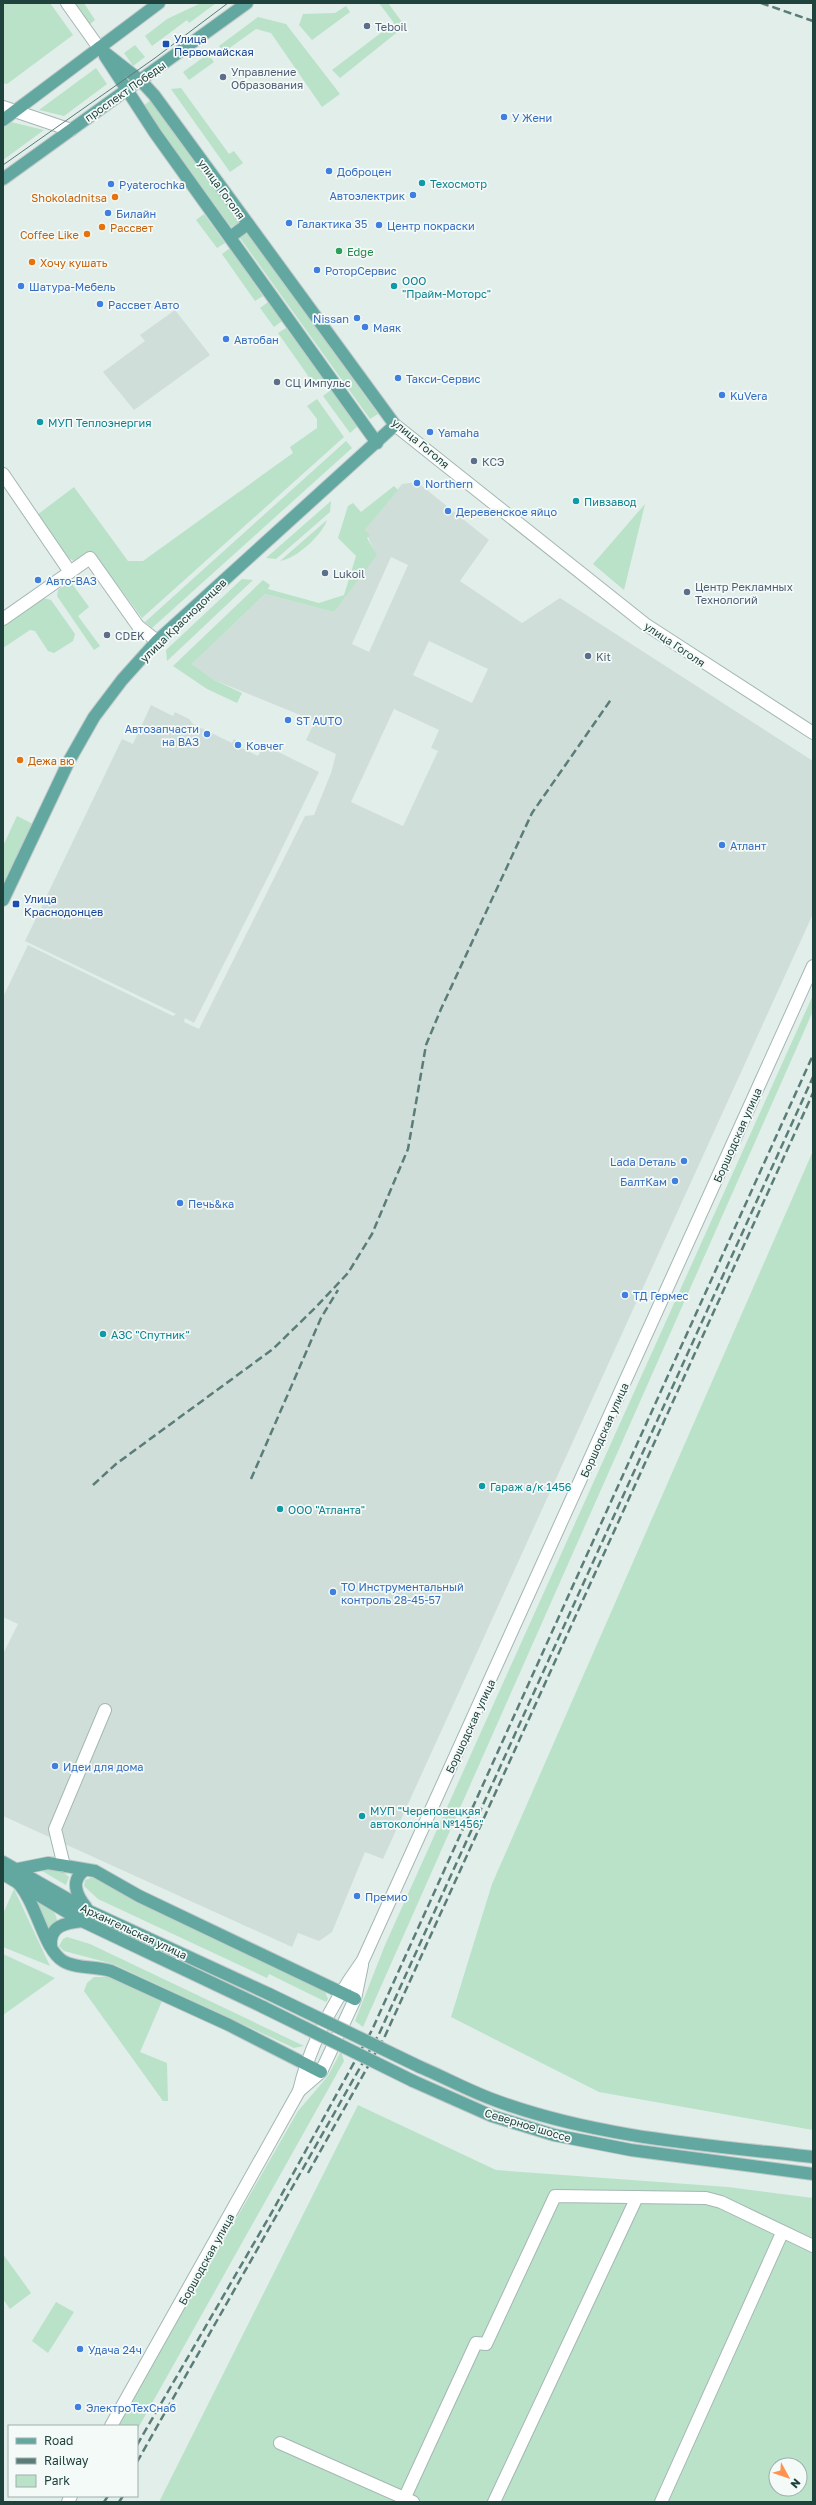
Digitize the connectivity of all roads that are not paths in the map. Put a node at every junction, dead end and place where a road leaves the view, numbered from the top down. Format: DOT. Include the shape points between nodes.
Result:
graph roads {
  1 [pos="67,3"];
  2 [pos="159,3"];
  3 [pos="247,3"];
  4 [pos="99,48"];
  5 [pos="141,81"];
  6 [pos="127,91"];
  7 [pos="8,109"];
  8 [pos="3,120"];
  9 [pos="71,130"];
  10 [pos="3,179"];
  11 [pos="248,224"];
  12 [pos="230,237"];
  13 [pos="395,424"];
  14 [pos="377,443"];
  15 [pos="3,474"];
  16 [pos="70,572"];
  17 [pos="3,619"];
  18 [pos="157,641"];
  19 [pos="813,733"];
  20 [pos="3,900"];
  21 [pos="813,966"];
  22 [pos="105,1710"];
  23 [pos="3,1862"];
  24 [pos="64,1866"];
  25 [pos="85,1870"];
  26 [pos="3,1874"];
  27 [pos="16,1874"];
  28 [pos="87,1910"];
  29 [pos="82,1921"];
  30 [pos="51,1946"];
  31 [pos="363,1960"];
  32 [pos="340,1992"];
  33 [pos="269,1994"];
  34 [pos="355,1999"];
  35 [pos="263,2007"];
  36 [pos="305,2065"];
  37 [pos="321,2072"];
  38 [pos="299,2091"];
  39 [pos="813,2157"];
  40 [pos="813,2174"];
  41 [pos="637,2197"];
  42 [pos="782,2233"];
  43 [pos="813,2246"];
  44 [pos="112,2425"];
  45 [pos="280,2443"];
  46 [pos="409,2499"];
  47 [pos="494,2502"];
  48 [pos="661,2502"];
  1 -- 4 [label="street, улица Гоголя"];
  2 -- 4 [label="main road"];
  3 -- 5 [label="main road, проспект Победы"];
  4 -- 5 [label="main road, улица Гоголя"];
  4 -- 6 [label="main road, улица Гоголя"];
  4 -- 7 [label="main road"];
  5 -- 6 [label="main road, проспект Победы"];
  5 -- 11 [label="main road, улица Гоголя"];
  6 -- 9 [label="main road, проспект Победы"];
  6 -- 12 [label="main road, улица Гоголя"];
  7 -- 8 [label="main road"];
  7 -- 9 [label="street"];
  9 -- 10 [label="main road, проспект Победы"];
  11 -- 12 [label="main road"];
  11 -- 13 [label="main road, улица Гоголя"];
  12 -- 14 [label="main road, улица Гоголя"];
  13 -- 14 [label="main road, улица Краснодонцев"];
  13 -- 19 [label="street, улица Гоголя" via="645,624"];
  14 -- 18 [label="main road, улица Краснодонцев"];
  15 -- 16 [label="street"];
  16 -- 17 [label="street"];
  16 -- 18 [label="street" via="90,558 138,626"];
  18 -- 20 [label="main road, улица Краснодонцев" via="122,680 94,717 69,762"];
  21 -- 31 [label="street, Боршодская улица"];
  22 -- 24 [label="street" via="55,1830"];
  23 -- 27 [label="main road, Архангельская улица"];
  24 -- 25 [label="main road"];
  24 -- 27 [label="main road" via="48,1863"];
  25 -- 28 [label="main road" via="77,1878 76,1886 79,1898"];
  25 -- 32 [label="main road" via="109,1877 139,1896"];
  26 -- 27 [label="main road, Архангельская улица"];
  27 -- 28 [label="main road, Архангельская улица"];
  27 -- 29 [label="main road, Архангельская улица"];
  27 -- 30 [label="main road"];
  28 -- 33 [label="main road, Архангельская улица"];
  29 -- 30 [label="main road" via="63,1924 56,1928 51,1937"];
  29 -- 35 [label="main road, Архангельская улица"];
  30 -- 36 [label="main road" via="61,1960 111,1971 229,2025"];
  31 -- 32 [label="street, Боршодская улица"];
  31 -- 34 [label="street, Боршодская улица"];
  32 -- 34 [label="main road"];
  32 -- 36 [label="street, Боршодская улица"];
  33 -- 39 [label="main road, Северное шоссе, bridge" via="497,2101 577,2124 636,2136"];
  34 -- 37 [label="street, Боршодская улица"];
  35 -- 40 [label="main road, Северное шоссе, bridge" via="413,2081 492,2116 554,2135 631,2150"];
  36 -- 37 [label="main road"];
  36 -- 38 [label="street, Боршодская улица"];
  37 -- 38 [label="street, Боршодская улица"];
  38 -- 44 [label="street, Боршодская улица"];
  41 -- 42 [label="street" via="706,2198 721,2202"];
  41 -- 46 [label="street" via="556,2196 486,2344 476,2343"];
  41 -- 47 [label="street"];
  42 -- 43 [label="street"];
  42 -- 48 [label="street"];
  45 -- 46 [label="street"];
}
